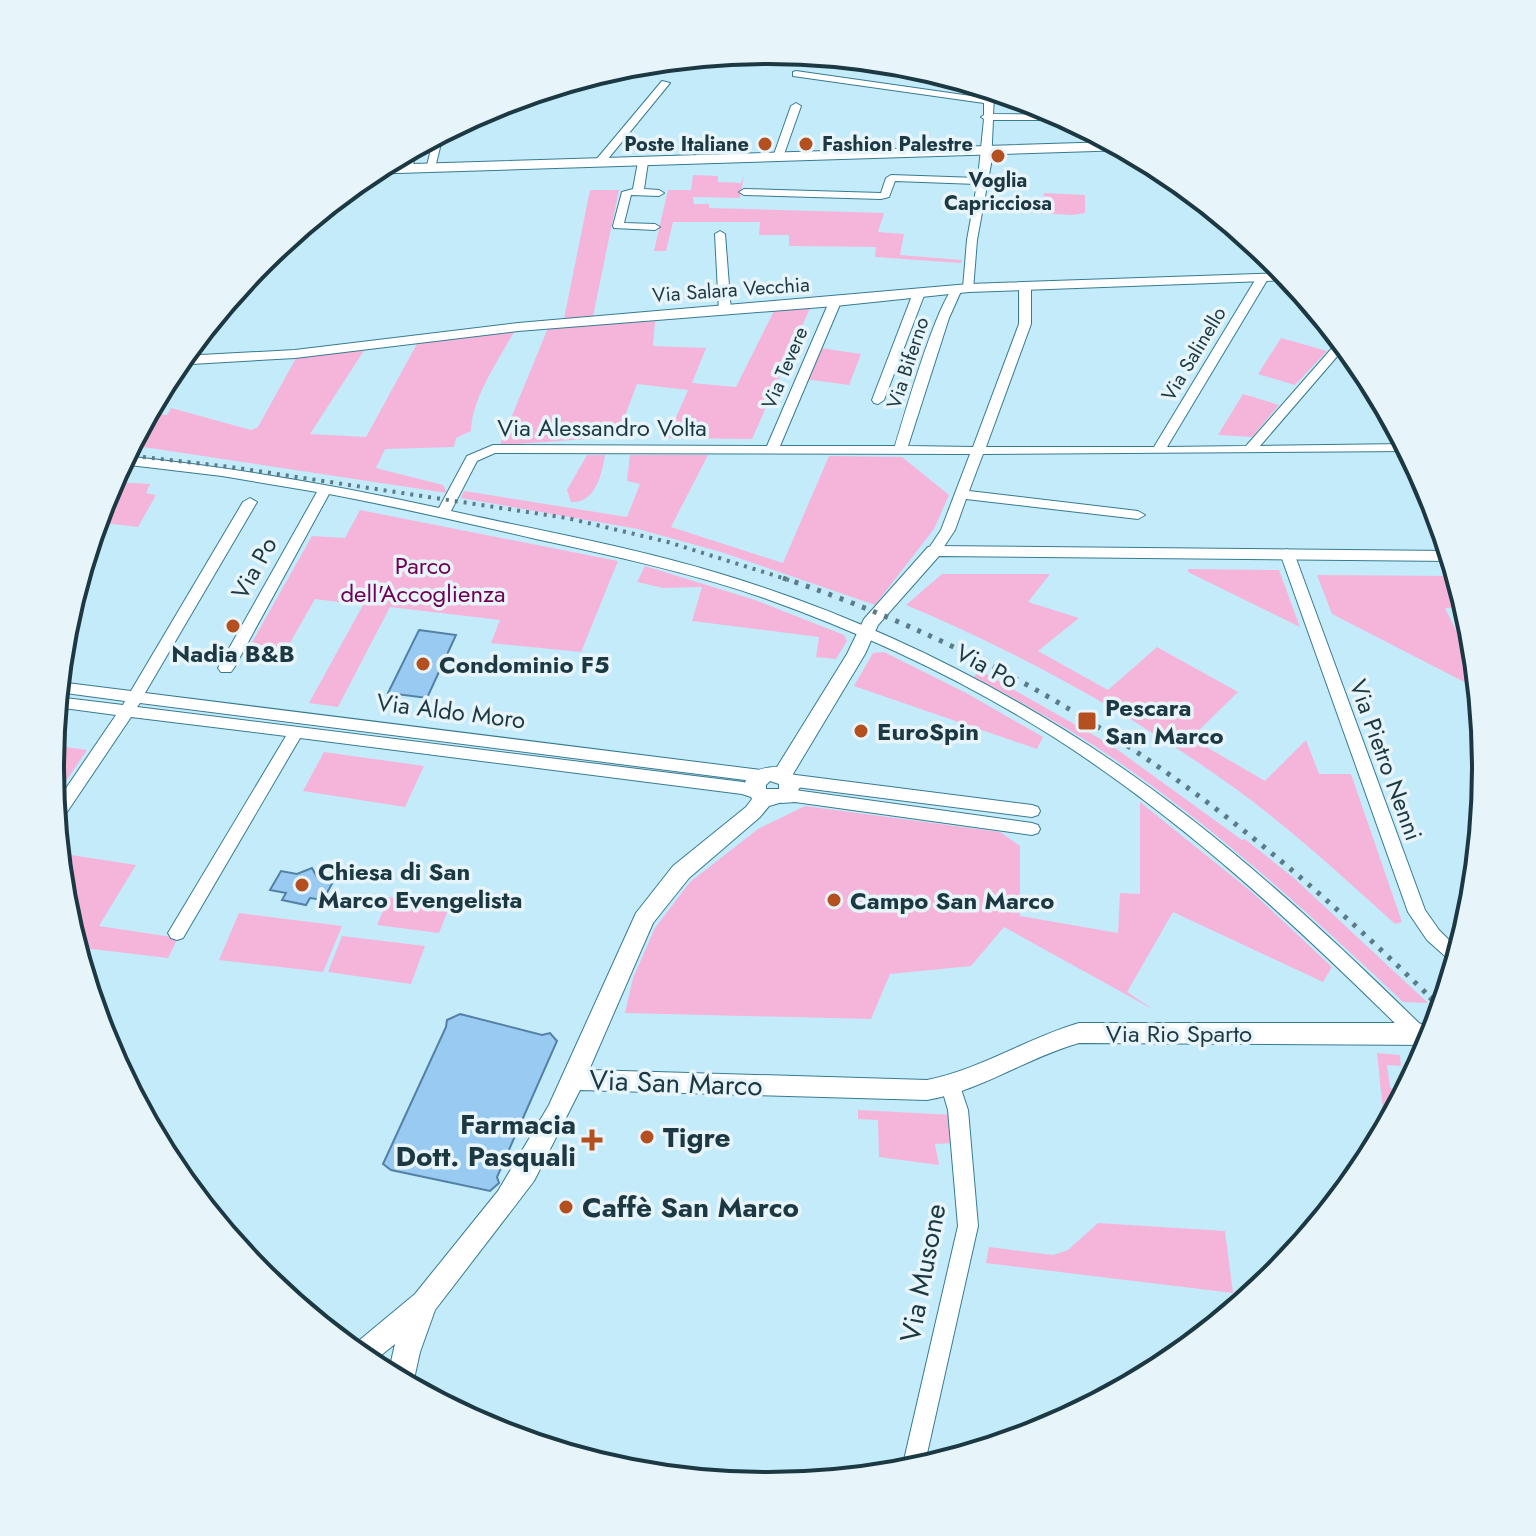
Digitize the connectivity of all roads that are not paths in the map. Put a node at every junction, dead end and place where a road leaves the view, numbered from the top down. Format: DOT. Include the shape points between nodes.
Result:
graph roads {
  1 [pos="827,67"];
  2 [pos="796,74"];
  3 [pos="665,83"];
  4 [pos="942,86"];
  5 [pos="960,91"];
  6 [pos="988,99"];
  7 [pos="796,106"];
  8 [pos="986,117"];
  9 [pos="1036,118"];
  10 [pos="1099,147"];
  11 [pos="434,149"];
  12 [pos="985,150"];
  13 [pos="778,157"];
  14 [pos="409,162"];
  15 [pos="643,162"];
  16 [pos="599,163"];
  17 [pos="430,168"];
  18 [pos="398,169"];
  19 [pos="407,169"];
  20 [pos="982,181"];
  21 [pos="638,192"];
  22 [pos="744,192"];
  23 [pos="659,193"];
  24 [pos="655,227"];
  25 [pos="720,234"];
  26 [pos="1263,277"];
  27 [pos="1272,277"];
  28 [pos="1025,285"];
  29 [pos="962,288"];
  30 [pos="919,293"];
  31 [pos="835,302"];
  32 [pos="725,311"];
  33 [pos="1335,351"];
  34 [pos="195,360"];
  35 [pos="878,400"];
  36 [pos="1394,448"];
  37 [pos="1250,449"];
  38 [pos="772,450"];
  39 [pos="900,450"];
  40 [pos="978,450"];
  41 [pos="1158,451"];
  42 [pos="135,461"];
  43 [pos="324,491"];
  44 [pos="961,494"];
  45 [pos="250,502"];
  46 [pos="443,513"];
  47 [pos="1138,515"];
  48 [pos="930,556"];
  49 [pos="1439,556"];
  50 [pos="1290,559"];
  51 [pos="1442,566"];
  52 [pos="865,634"];
  53 [pos="226,668"];
  54 [pos="69,690"];
  55 [pos="68,702"];
  56 [pos="131,704"];
  57 [pos="295,734"];
  58 [pos="772,787"];
  59 [pos="65,801"];
  60 [pos="1032,811"];
  61 [pos="1032,829"];
  62 [pos="177,933"];
  63 [pos="1448,950"];
  64 [pos="1423,1025"];
  65 [pos="1420,1031"];
  66 [pos="573,1080"];
  67 [pos="951,1086"];
  68 [pos="424,1303"];
  69 [pos="373,1350"];
  70 [pos="406,1352"];
  71 [pos="396,1365"];
  72 [pos="403,1370"];
  73 [pos="916,1456"];
  1 -- 4 [label="street"];
  2 -- 5 [label="street"];
  3 -- 16 [label="street"];
  6 -- 8 [label="street, Via Biferno"];
  7 -- 13 [label="street"];
  8 -- 9 [label="street"];
  8 -- 12 [label="street, Via Biferno"];
  10 -- 12 [label="main road"];
  11 -- 17 [label="street"];
  12 -- 13 [label="main road"];
  12 -- 20 [label="street, Via Biferno"];
  13 -- 15 [label="main road"];
  14 -- 19 [label="street"];
  15 -- 16 [label="main road"];
  15 -- 21 [label="street"];
  16 -- 17 [label="main road"];
  17 -- 19 [label="main road"];
  18 -- 19 [label="main road"];
  20 -- 22 [label="street" via="891,178 881,196"];
  20 -- 29 [label="street, Via Biferno"];
  21 -- 23 [label="street"];
  21 -- 24 [label="street" via="627,192 618,226"];
  25 -- 32 [label="street"];
  26 -- 27 [label="street, Via Salara Vecchia"];
  26 -- 28 [label="street, Via Salara Vecchia"];
  26 -- 41 [label="street, Via Salinello"];
  28 -- 29 [label="street, Via Salara Vecchia"];
  28 -- 40 [label="street" via="1025,324"];
  29 -- 30 [label="street, Via Salara Vecchia"];
  29 -- 39 [label="street, Via Biferno" via="943,318"];
  30 -- 31 [label="street, Via Salara Vecchia"];
  30 -- 35 [label="street"];
  31 -- 32 [label="street, Via Salara Vecchia"];
  31 -- 38 [label="street, Via Tevere"];
  32 -- 34 [label="street, Via Salara Vecchia"];
  33 -- 37 [label="street"];
  36 -- 37 [label="street, Via Alessandro Volta"];
  37 -- 41 [label="street, Via Alessandro Volta"];
  38 -- 39 [label="street, Via Alessandro Volta"];
  38 -- 46 [label="street, Via Alessandro Volta" via="493,449 472,459"];
  39 -- 40 [label="street, Via Alessandro Volta"];
  40 -- 41 [label="street, Via Alessandro Volta"];
  40 -- 44 [label="street"];
  42 -- 43 [label="street"];
  43 -- 46 [label="street"];
  43 -- 53 [label="street, Via Po"];
  44 -- 47 [label="street"];
  44 -- 48 [label="street" via="948,530"];
  45 -- 56 [label="street"];
  46 -- 52 [label="street, Via Po" via="665,562 778,597"];
  48 -- 50 [label="street"];
  48 -- 52 [label="street"];
  49 -- 50 [label="street"];
  50 -- 51 [label="street"];
  50 -- 63 [label="street, Via Pietro Nenni" via="1417,912"];
  52 -- 58 [label="street"];
  52 -- 64 [label="street, Via Po" via="1011,706 1116,772 1261,885"];
  54 -- 56 [label="street, Via Aldo Moro"];
  55 -- 56 [label="street, Via Aldo Moro"];
  56 -- 57 [label="street, Via Aldo Moro"];
  56 -- 58 [label="street, Via Aldo Moro"];
  56 -- 59 [label="street"];
  57 -- 58 [label="street, Via Aldo Moro" via="743,788"];
  57 -- 62 [label="street"];
  58 -- 60 [label="street, Via Aldo Moro"];
  58 -- 61 [label="street, Via Aldo Moro" via="795,796"];
  58 -- 66 [label="street" via="753,812 681,872 644,919"];
  65 -- 67 [label="street, Via Rio Sparto" via="1079,1033 1052,1039"];
  66 -- 67 [label="street, Via San Marco" via="927,1090"];
  66 -- 68 [label="street, Via San Marco" via="525,1173"];
  67 -- 73 [label="street, Via Musone" via="958,1110 968,1226"];
  68 -- 69 [label="street, Via San Marco"];
  68 -- 70 [label="street, Via San Marco"];
  70 -- 71 [label="street, Via San Marco"];
  70 -- 72 [label="street, Via San Marco"];
}
